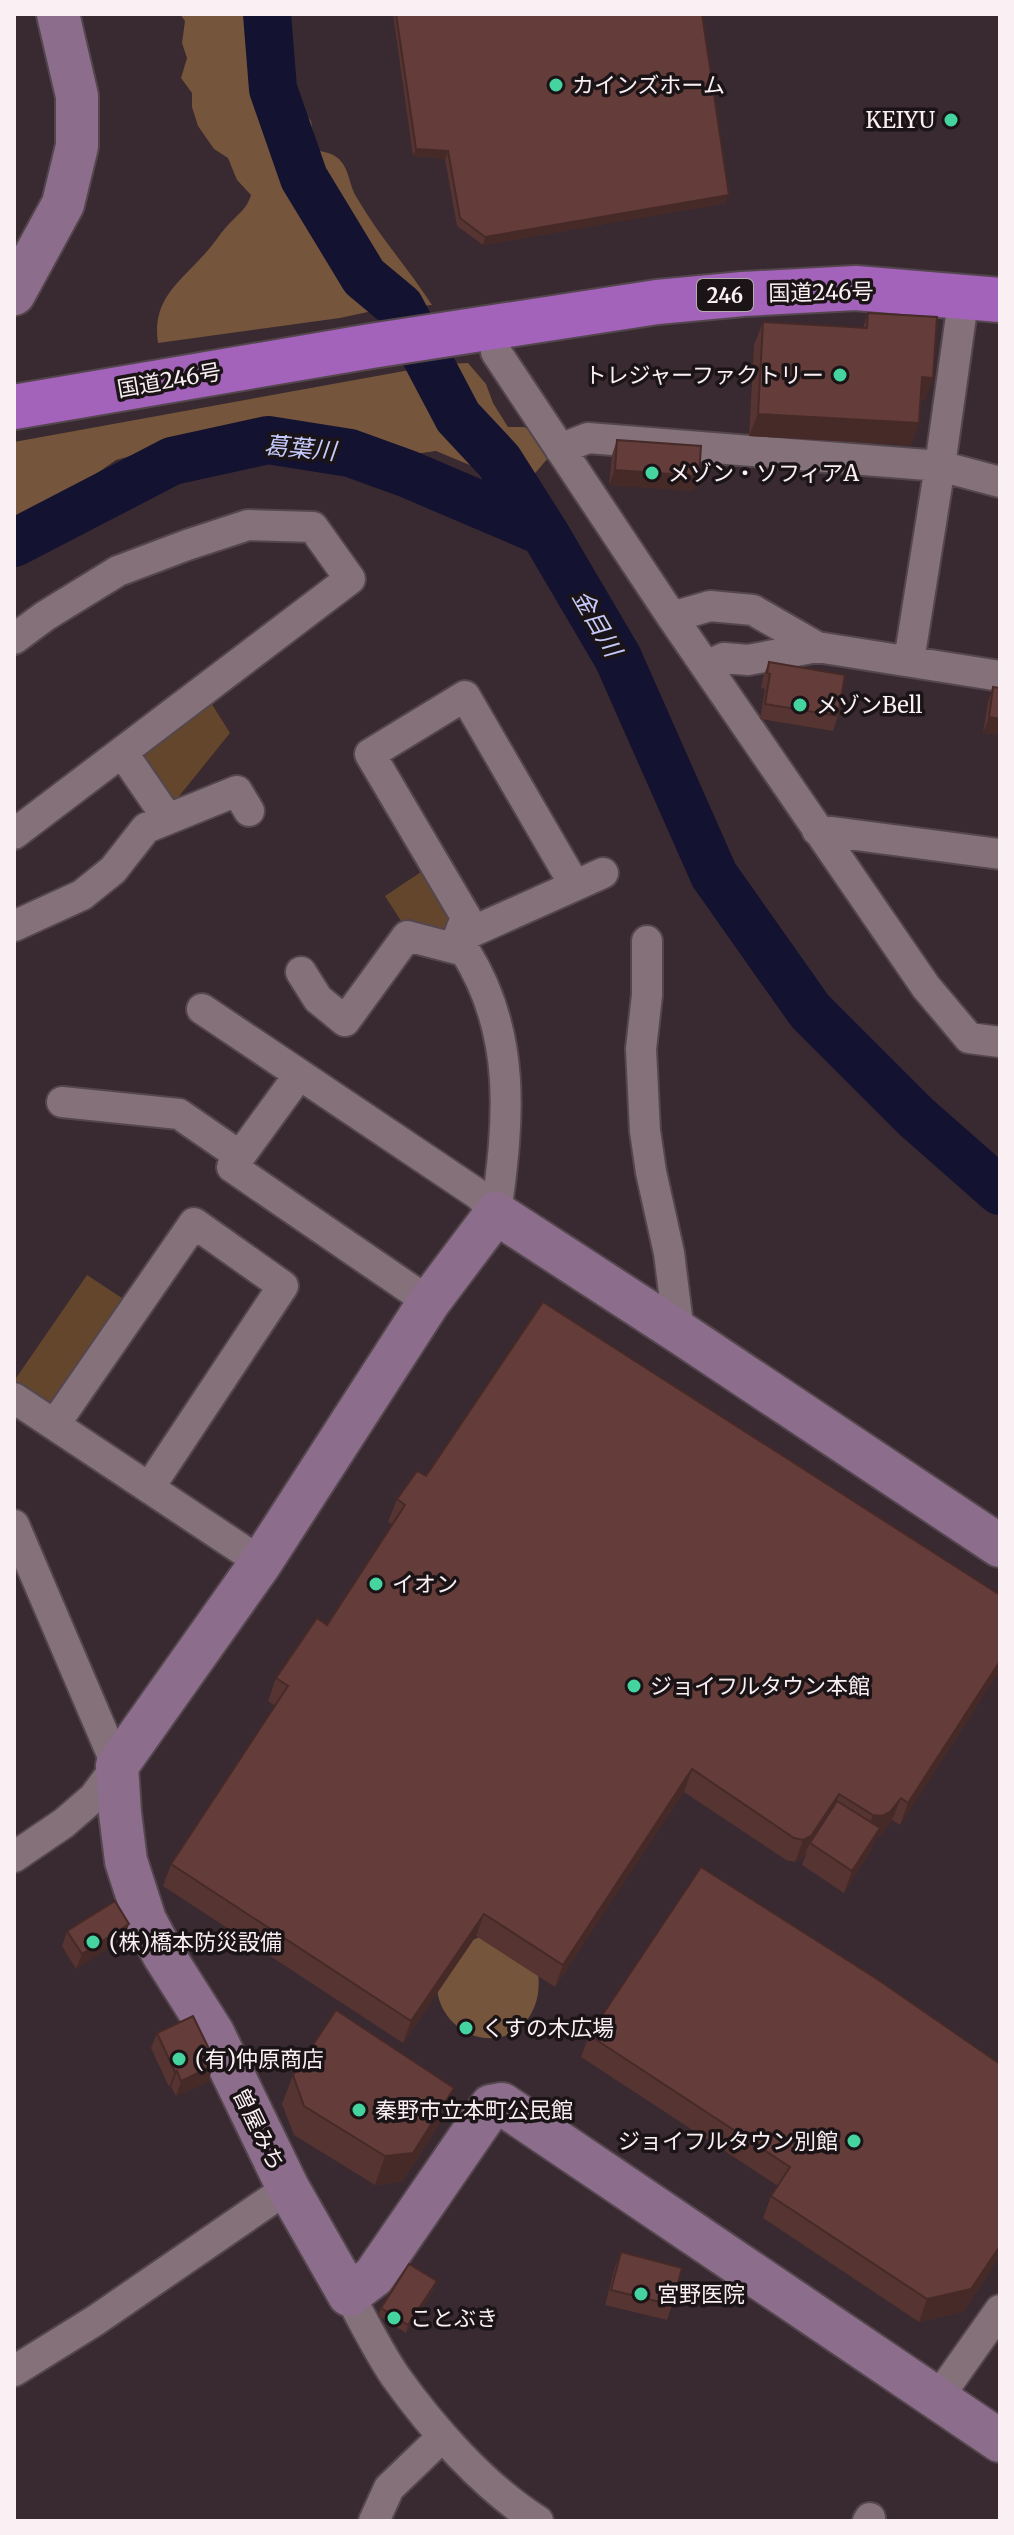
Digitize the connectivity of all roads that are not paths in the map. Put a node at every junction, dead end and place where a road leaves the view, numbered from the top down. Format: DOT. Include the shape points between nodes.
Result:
graph roads {
  1 [pos="58,14"];
  2 [pos="14,294"];
  3 [pos="982,298"];
  4 [pos="496,352"];
  5 [pos="14,407"];
  6 [pos="560,449"];
  7 [pos="940,466"];
  8 [pos="1000,482"];
  9 [pos="672,617"];
  10 [pos="14,639"];
  11 [pos="817,647"];
  12 [pos="909,661"];
  13 [pos="706,666"];
  14 [pos="1000,676"];
  15 [pos="122,752"];
  16 [pos="249,811"];
  17 [pos="168,819"];
  18 [pos="817,830"];
  19 [pos="14,834"];
  20 [pos="1000,854"];
  21 [pos="603,873"];
  22 [pos="574,884"];
  23 [pos="14,926"];
  24 [pos="647,941"];
  25 [pos="462,944"];
  26 [pos="301,972"];
  27 [pos="202,1009"];
  28 [pos="1000,1042"];
  29 [pos="299,1075"];
  30 [pos="62,1102"];
  31 [pos="240,1156"];
  32 [pos="496,1213"];
  33 [pos="429,1302"];
  34 [pos="679,1332"];
  35 [pos="14,1398"];
  36 [pos="55,1424"];
  37 [pos="149,1488"];
  38 [pos="14,1525"];
  39 [pos="1000,1546"];
  40 [pos="260,1564"];
  41 [pos="117,1766"];
  42 [pos="14,1857"];
  43 [pos="288,2188"];
  44 [pos="349,2295"];
  45 [pos="1000,2310"];
  46 [pos="14,2371"];
  47 [pos="937,2399"];
  48 [pos="442,2437"];
  49 [pos="1000,2441"];
  50 [pos="374,2521"];
  51 [pos="538,2521"];
  1 -- 2 [label="street" via="77,96 77,146 63,204"];
  3 -- 5 [label="highway, 国道246号 / 246" via="856,288 657,302"];
  3 -- 7 [label="street"];
  4 -- 6 [label="street"];
  6 -- 7 [label="street" via="588,438"];
  6 -- 9 [label="street"];
  7 -- 8 [label="street"];
  7 -- 12 [label="street"];
  9 -- 11 [label="street" via="710,606 753,610"];
  9 -- 13 [label="street"];
  10 -- 15 [label="street" via="118,571 187,545 248,525 313,527 350,579"];
  11 -- 12 [label="street"];
  11 -- 13 [label="street" via="748,660 724,658"];
  12 -- 14 [label="street"];
  13 -- 18 [label="street"];
  15 -- 17 [label="street"];
  15 -- 19 [label="street"];
  16 -- 17 [label="street" via="237,791"];
  17 -- 23 [label="street" via="146,828 113,870 82,895"];
  18 -- 20 [label="street"];
  18 -- 28 [label="street" via="926,987 969,1038"];
  21 -- 22 [label="street"];
  22 -- 25 [label="street"];
  22 -- 25 [label="street" via="465,696 370,754 466,917"];
  24 -- 34 [label="street" via="641,1049 645,1131"];
  25 -- 26 [label="street" via="407,936 345,1021 318,999"];
  25 -- 32 [label="street" via="501,1035 506,1106"];
  27 -- 29 [label="street"];
  29 -- 31 [label="street"];
  29 -- 32 [label="street" via="479,1195"];
  30 -- 31 [label="street" via="97,1092 179,1114"];
  31 -- 33 [label="street" via="232,1167"];
  32 -- 33 [label="street"];
  32 -- 34 [label="street"];
  33 -- 40 [label="street"];
  34 -- 39 [label="street"];
  35 -- 36 [label="street"];
  36 -- 37 [label="street"];
  36 -- 37 [label="street" via="194,1223 283,1286"];
  37 -- 40 [label="street"];
  38 -- 41 [label="street"];
  40 -- 41 [label="street"];
  41 -- 42 [label="street" via="94,1797"];
  41 -- 43 [label="street, 曽屋みち" via="126,1861 145,1920 213,2033"];
  43 -- 44 [label="street, 曽屋みち"];
  43 -- 46 [label="street"];
  44 -- 47 [label="street" via="374,2276 491,2106 502,2104"];
  44 -- 48 [label="street, 曽屋みち" via="394,2374"];
  45 -- 47 [label="street"];
  47 -- 49 [label="street"];
  48 -- 50 [label="street" via="389,2488"];
  48 -- 51 [label="street, 曽屋みち"];
}
